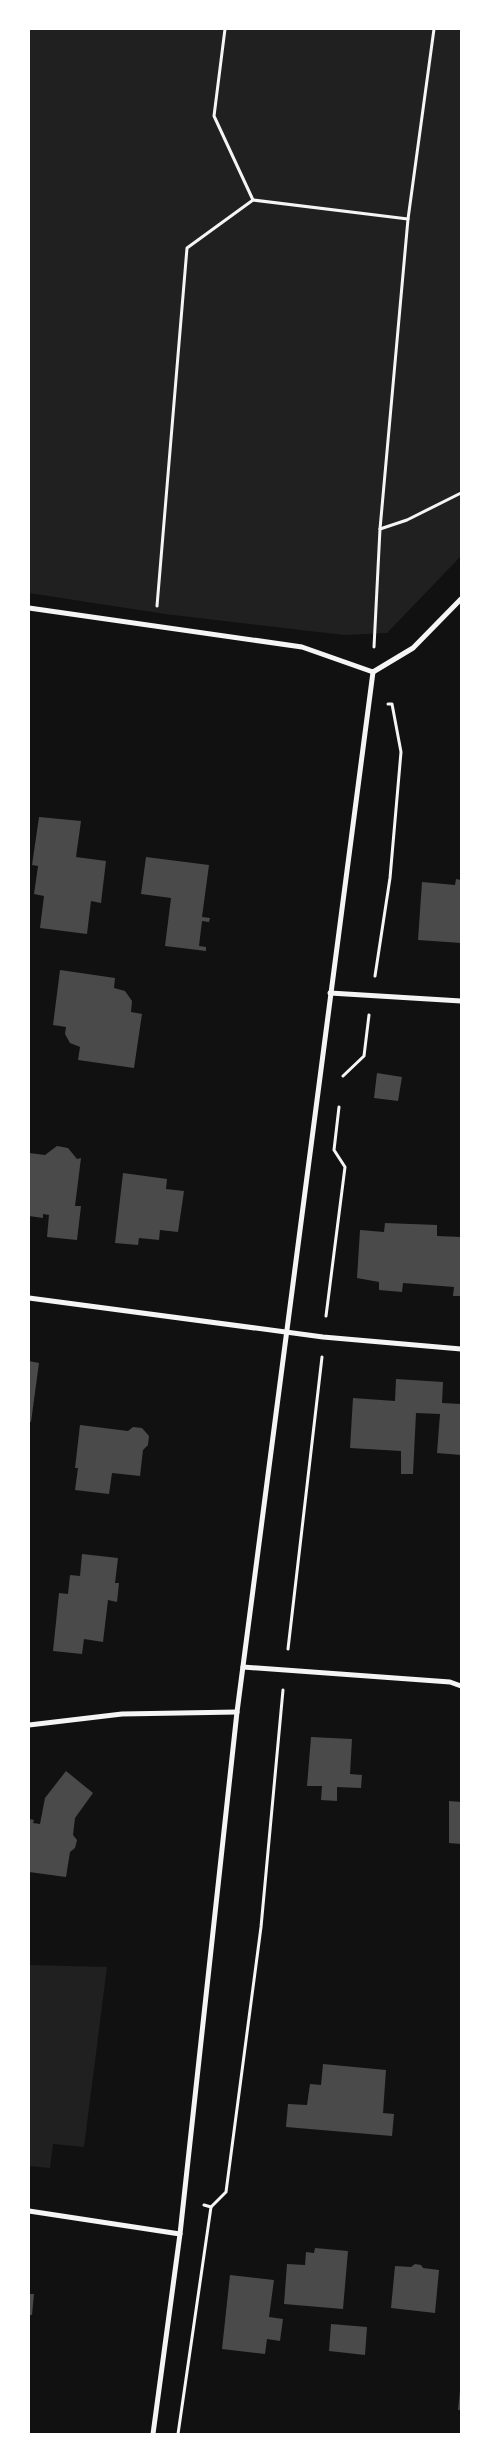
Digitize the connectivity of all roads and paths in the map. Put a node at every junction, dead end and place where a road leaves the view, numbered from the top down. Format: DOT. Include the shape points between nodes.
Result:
graph roads {
  1 [pos="225,29"];
  2 [pos="434,29"];
  3 [pos="253,200"];
  4 [pos="408,219"];
  5 [pos="461,493"];
  6 [pos="380,529"];
  7 [pos="461,599"];
  8 [pos="29,608"];
  9 [pos="155,628"];
  10 [pos="373,672"];
  11 [pos="369,702"];
  12 [pos="330,993"];
  13 [pos="372,996"];
  14 [pos="461,1001"];
  15 [pos="342,1084"];
  16 [pos="340,1102"];
  17 [pos="29,1298"];
  18 [pos="287,1331"];
  19 [pos="323,1337"];
  20 [pos="461,1349"];
  21 [pos="243,1668"];
  22 [pos="285,1671"];
  23 [pos="461,1686"];
  24 [pos="237,1712"];
  25 [pos="29,1725"];
  26 [pos="184,2197"];
  27 [pos="211,2207"];
  28 [pos="29,2211"];
  29 [pos="180,2234"];
  30 [pos="153,2434"];
  31 [pos="178,2434"];
  1 -- 3 [label="path" via="214,116"];
  2 -- 4 [label="path"];
  3 -- 4 [label="path"];
  3 -- 9 [label="path" via="187,248"];
  4 -- 6 [label="path"];
  5 -- 6 [label="path" via="407,520"];
  6 -- 10 [label="path"];
  7 -- 10 [label="street" via="412,648"];
  8 -- 9 [label="street"];
  9 -- 10 [label="street" via="302,647"];
  10 -- 11 [label="street"];
  11 -- 12 [label="street"];
  11 -- 13 [label="path" via="392,704 401,752 390,878"];
  12 -- 13 [label="street"];
  12 -- 18 [label="street"];
  13 -- 14 [label="street"];
  13 -- 15 [label="path" via="364,1056 343,1074"];
  16 -- 19 [label="path" via="334,1150 345,1167"];
  17 -- 18 [label="street"];
  18 -- 19 [label="street"];
  18 -- 21 [label="street"];
  19 -- 20 [label="street"];
  19 -- 22 [label="path"];
  21 -- 22 [label="street"];
  21 -- 24 [label="street"];
  22 -- 23 [label="street" via="450,1682"];
  22 -- 27 [label="path" via="261,1927 226,2192"];
  24 -- 25 [label="street" via="122,1714"];
  24 -- 26 [label="street"];
  26 -- 27 [label="path"];
  26 -- 29 [label="street"];
  27 -- 31 [label="path"];
  28 -- 29 [label="street"];
  29 -- 30 [label="street"];
}
